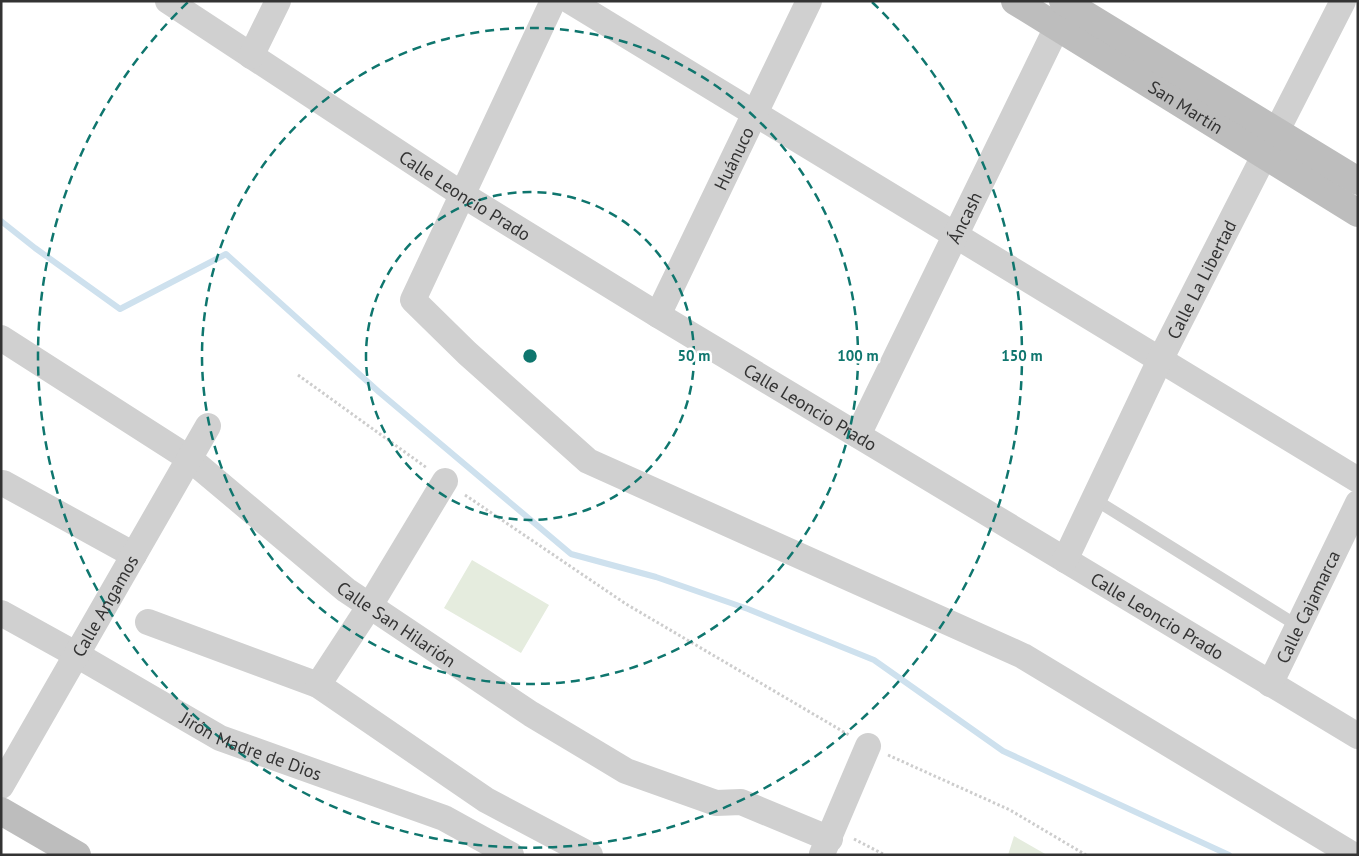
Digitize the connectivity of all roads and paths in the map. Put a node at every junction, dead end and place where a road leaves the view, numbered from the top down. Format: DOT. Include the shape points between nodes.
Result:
graph roads {
  1 [pos="168,1"];
  2 [pos="278,1"];
  3 [pos="553,1"];
  4 [pos="570,1"];
  5 [pos="809,1"];
  6 [pos="1015,1"];
  7 [pos="1343,1"];
  8 [pos="1066,9"];
  9 [pos="251,56"];
  10 [pos="1177,70"];
  11 [pos="1163,93"];
  12 [pos="755,114"];
  13 [pos="1276,131"];
  14 [pos="1264,156"];
  15 [pos="1358,181"];
  16 [pos="463,194"];
  17 [pos="1358,213"];
  18 [pos="955,236"];
  19 [pos="658,315"];
  20 [pos="1,338"];
  21 [pos="1160,360"];
  22 [pos="298,375"];
  23 [pos="208,426"];
  24 [pos="858,435"];
  25 [pos="190,459"];
  26 [pos="1358,480"];
  27 [pos="445,481"];
  28 [pos="3,483"];
  29 [pos="1094,499"];
  30 [pos="1358,503"];
  31 [pos="134,555"];
  32 [pos="1065,560"];
  33 [pos="370,607"];
  34 [pos="1,613"];
  35 [pos="148,622"];
  36 [pos="1298,626"];
  37 [pos="77,655"];
  38 [pos="1270,684"];
  39 [pos="318,685"];
  40 [pos="1358,736"];
  41 [pos="868,746"];
  42 [pos="1,786"];
  43 [pos="1,811"];
  44 [pos="828,841"];
  45 [pos="77,855"];
  46 [pos="511,855"];
  47 [pos="590,855"];
  48 [pos="885,855"];
  49 [pos="1086,855"];
  50 [pos="1353,855"];
  1 -- 9 [label="street, Calle Leoncio Prado"];
  2 -- 9 [label="street"];
  3 -- 16 [label="street"];
  4 -- 12 [label="street"];
  5 -- 12 [label="street, Huánuco"];
  6 -- 8 [label="street, San Martín"];
  7 -- 13 [label="street, Calle La Libertad"];
  8 -- 10 [label="street, San Martín"];
  8 -- 11 [label="street, San Martín"];
  8 -- 18 [label="street, Áncash"];
  9 -- 16 [label="street, Calle Leoncio Prado"];
  10 -- 11 [label="street"];
  10 -- 13 [label="street, San Martín"];
  11 -- 14 [label="street, San Martín"];
  12 -- 18 [label="street"];
  12 -- 19 [label="street, Huánuco"];
  13 -- 14 [label="street, Calle La Libertad"];
  13 -- 15 [label="street, San Martín"];
  14 -- 17 [label="street, San Martín"];
  14 -- 21 [label="street, Calle La Libertad"];
  16 -- 19 [label="street, Calle Leoncio Prado"];
  16 -- 50 [label="street" via="413,300 588,461 1023,656"];
  18 -- 21 [label="street"];
  18 -- 24 [label="street, Áncash"];
  19 -- 24 [label="street, Calle Leoncio Prado"];
  20 -- 25 [label="street, Calle San Hilarión"];
  21 -- 26 [label="street"];
  21 -- 29 [label="street, Calle La Libertad"];
  22 -- 27 [label="path"];
  23 -- 25 [label="street, Calle Angamos"];
  24 -- 32 [label="street, Calle Leoncio Prado"];
  25 -- 31 [label="street, Calle Angamos"];
  25 -- 33 [label="street, Calle San Hilarión"];
  27 -- 33 [label="street"];
  27 -- 41 [label="path" via="626,604"];
  28 -- 31 [label="street"];
  29 -- 32 [label="street, Calle La Libertad"];
  29 -- 36 [label="lane"];
  30 -- 36 [label="street, Calle Cajamarca"];
  31 -- 37 [label="street, Calle Angamos"];
  32 -- 38 [label="street, Calle Leoncio Prado"];
  33 -- 39 [label="street"];
  33 -- 44 [label="street, Calle San Hilarión" via="531,714 626,771 716,803 741,802"];
  34 -- 37 [label="street, Jirón Madre de Dios"];
  35 -- 39 [label="street"];
  36 -- 38 [label="street, Calle Cajamarca"];
  37 -- 42 [label="street, Calle Angamos"];
  37 -- 46 [label="street, Jirón Madre de Dios" via="220,738 444,818"];
  38 -- 40 [label="street, Calle Leoncio Prado"];
  39 -- 47 [label="street" via="486,800"];
  41 -- 44 [label="street"];
  41 -- 49 [label="path" via="1010,810"];
  43 -- 45 [label="street"];
  44 -- 48 [label="path"];
}
